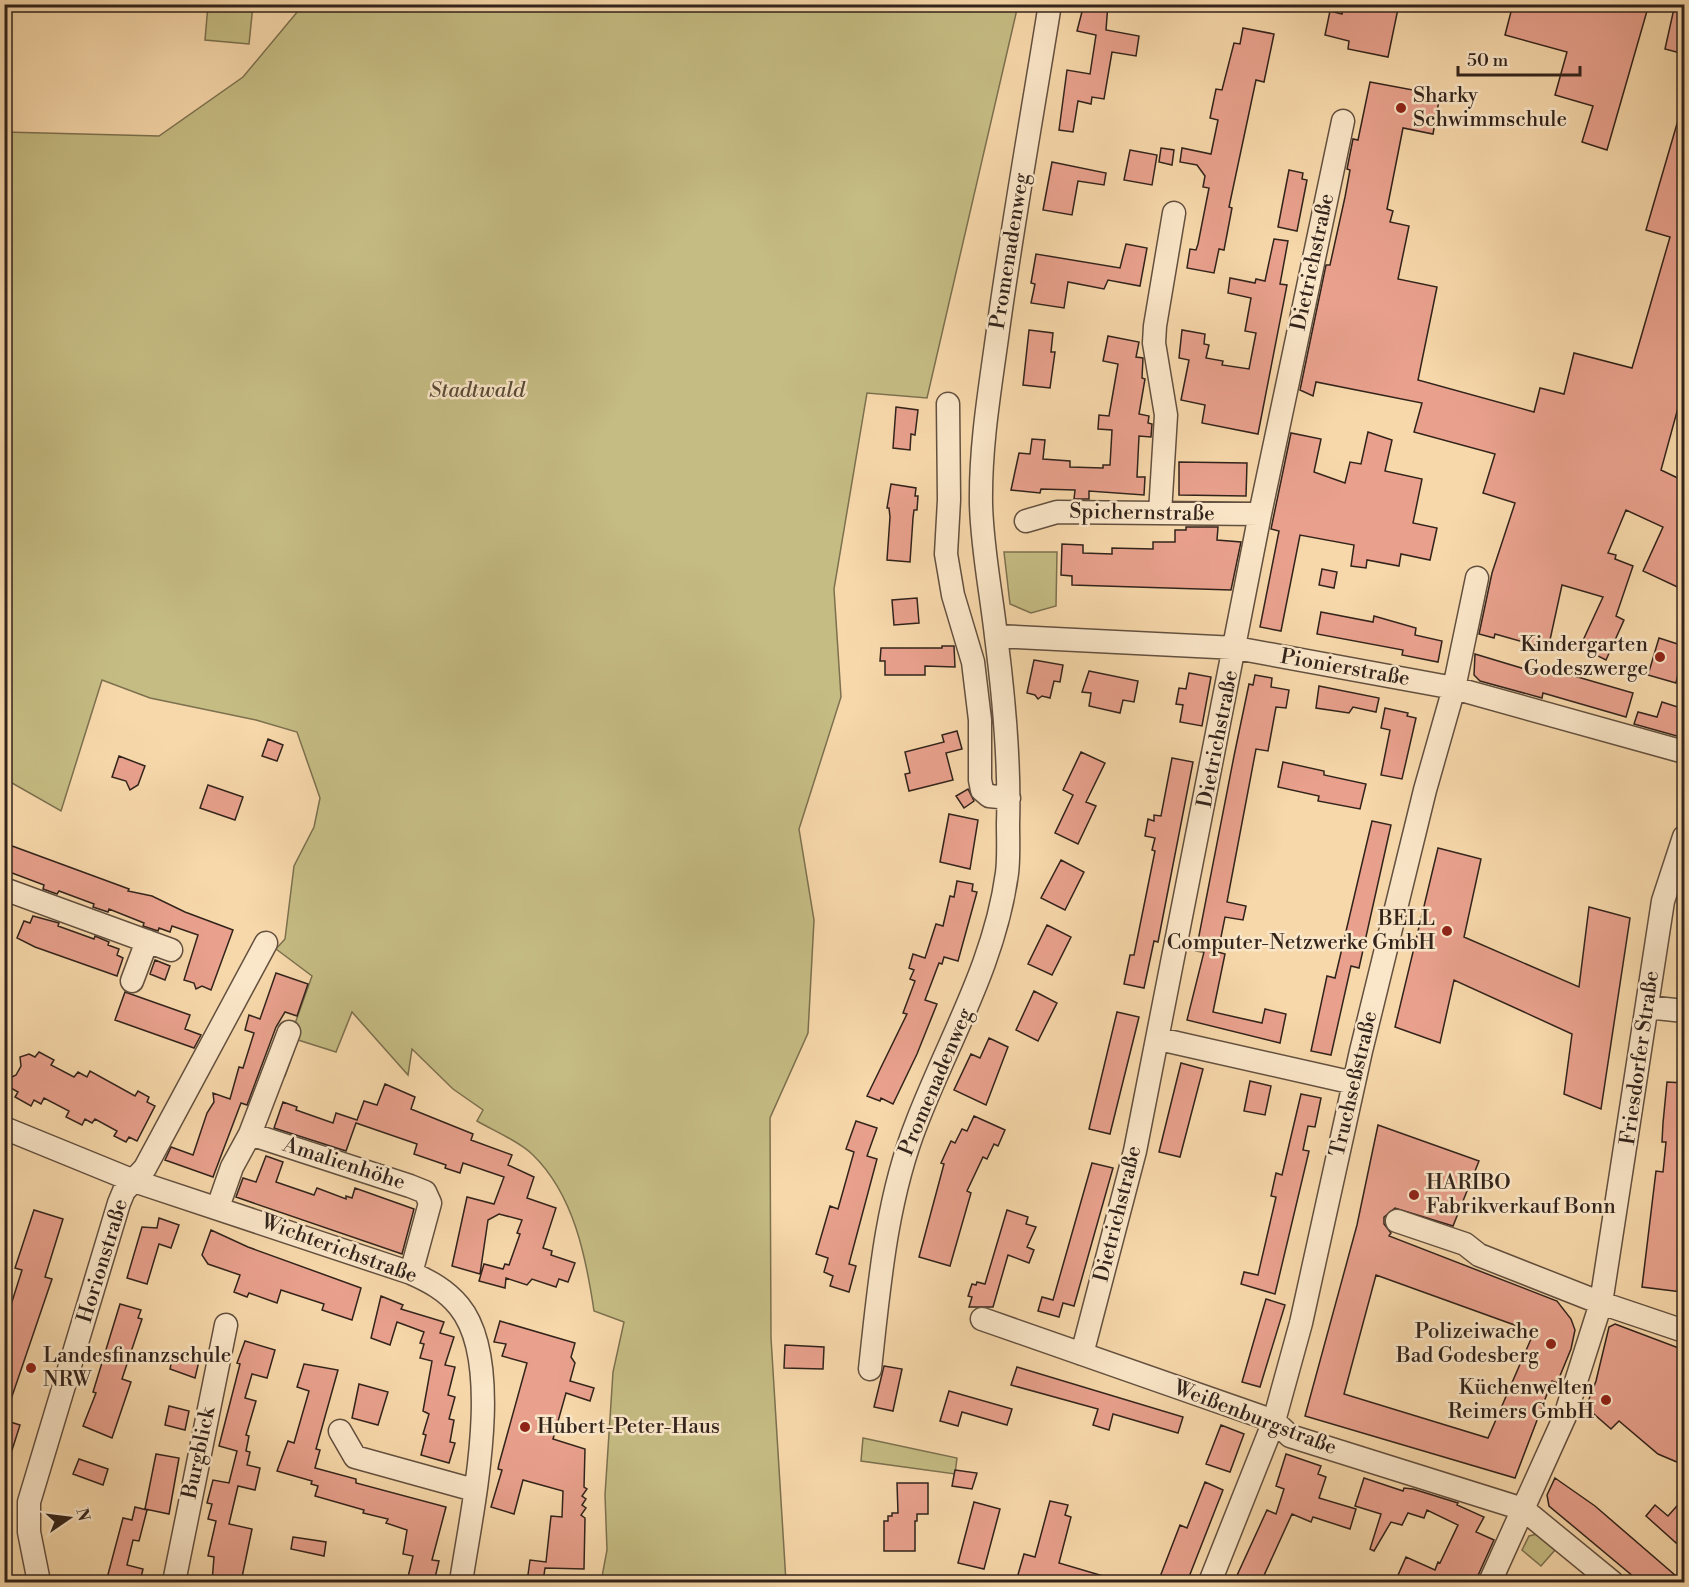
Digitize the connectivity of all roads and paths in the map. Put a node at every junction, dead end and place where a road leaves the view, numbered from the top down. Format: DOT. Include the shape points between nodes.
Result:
graph roads {
  1 [pos="1050,4"];
  2 [pos="1343,121"];
  3 [pos="1174,213"];
  4 [pos="948,404"];
  5 [pos="981,499"];
  6 [pos="949,500"];
  7 [pos="1160,513"];
  8 [pos="1260,514"];
  9 [pos="1026,521"];
  10 [pos="1477,578"];
  11 [pos="996,636"];
  12 [pos="1236,648"];
  13 [pos="1454,688"];
  14 [pos="1684,752"];
  15 [pos="1009,798"];
  16 [pos="1684,837"];
  17 [pos="4,889"];
  18 [pos="147,941"];
  19 [pos="266,943"];
  20 [pos="171,950"];
  21 [pos="132,981"];
  22 [pos="1647,1007"];
  23 [pos="1684,1011"];
  24 [pos="289,1032"];
  25 [pos="1159,1038"];
  26 [pos="1354,1083"];
  27 [pos="4,1128"];
  28 [pos="250,1134"];
  29 [pos="134,1181"];
  30 [pos="218,1207"];
  31 [pos="1397,1221"];
  32 [pos="411,1273"];
  33 [pos="1601,1303"];
  34 [pos="982,1319"];
  35 [pos="226,1325"];
  36 [pos="1684,1331"];
  37 [pos="1082,1354"];
  38 [pos="870,1369"];
  39 [pos="1274,1421"];
  40 [pos="340,1431"];
  41 [pos="474,1490"];
  42 [pos="1523,1509"];
  43 [pos="39,1582"];
  44 [pos="174,1582"];
  45 [pos="461,1582"];
  46 [pos="1210,1582"];
  47 [pos="1490,1582"];
  48 [pos="1612,1582"];
  1 -- 5 [label="street, Promenadenweg" via="987,412"];
  2 -- 8 [label="street, Dietrichstraße"];
  3 -- 7 [label="street" via="1154,343 1166,415"];
  4 -- 6 [label="street"];
  5 -- 6 [label="street"];
  5 -- 11 [label="street, Promenadenweg" via="984,555"];
  6 -- 15 [label="street" via="946,554 952,595 974,662 982,790 989,796"];
  7 -- 8 [label="street, Spichernstraße"];
  7 -- 9 [label="street, Spichernstraße" via="1057,512"];
  8 -- 12 [label="street, Dietrichstraße"];
  10 -- 13 [label="street, Truchseßstraße"];
  11 -- 12 [label="street, Pionierstraße"];
  11 -- 15 [label="street, Promenadenweg"];
  12 -- 13 [label="street, Pionierstraße"];
  12 -- 25 [label="street, Dietrichstraße"];
  13 -- 14 [label="street, Pionierstraße"];
  13 -- 26 [label="street, Truchseßstraße" via="1425,790"];
  15 -- 38 [label="street, Promenadenweg" via="1007,870 996,930 982,973 900,1169"];
  16 -- 22 [label="street, Friesdorfer Straße" via="1663,901"];
  17 -- 18 [label="street"];
  18 -- 20 [label="street"];
  18 -- 21 [label="street"];
  19 -- 29 [label="street" via="145,1168"];
  22 -- 23 [label="street"];
  22 -- 33 [label="street, Friesdorfer Straße"];
  24 -- 28 [label="street"];
  25 -- 26 [label="street"];
  25 -- 37 [label="street, Dietrichstraße" via="1135,1151"];
  26 -- 39 [label="street, Truchseßstraße" via="1301,1323"];
  27 -- 29 [label="street, Horionstraße"];
  28 -- 30 [label="street" via="232,1167"];
  28 -- 32 [label="street, Amalienhöhe" via="425,1192 430,1203"];
  29 -- 30 [label="street, Wichterichstraße"];
  29 -- 43 [label="street, Horionstraße" via="118,1203 29,1502 29,1532"];
  30 -- 32 [label="street, Wichterichstraße"];
  31 -- 33 [label="street" via="1465,1244 1479,1255"];
  32 -- 41 [label="street, Wichterichstraße" via="437,1285 459,1305 471,1324 480,1351 483,1406"];
  33 -- 36 [label="street"];
  33 -- 42 [label="street, Friesdorfer Straße" via="1565,1416"];
  34 -- 37 [label="street, Weißenburgstraße"];
  35 -- 44 [label="street, Burgblick"];
  37 -- 39 [label="street, Weißenburgstraße"];
  39 -- 42 [label="street, Weißenburgstraße" via="1290,1436"];
  39 -- 46 [label="street, Truchseßstraße"];
  40 -- 41 [label="street" via="355,1457"];
  41 -- 45 [label="street, Wichterichstraße"];
  42 -- 47 [label="street, Friesdorfer Straße"];
  42 -- 48 [label="street, Weißenburgstraße"];
}
